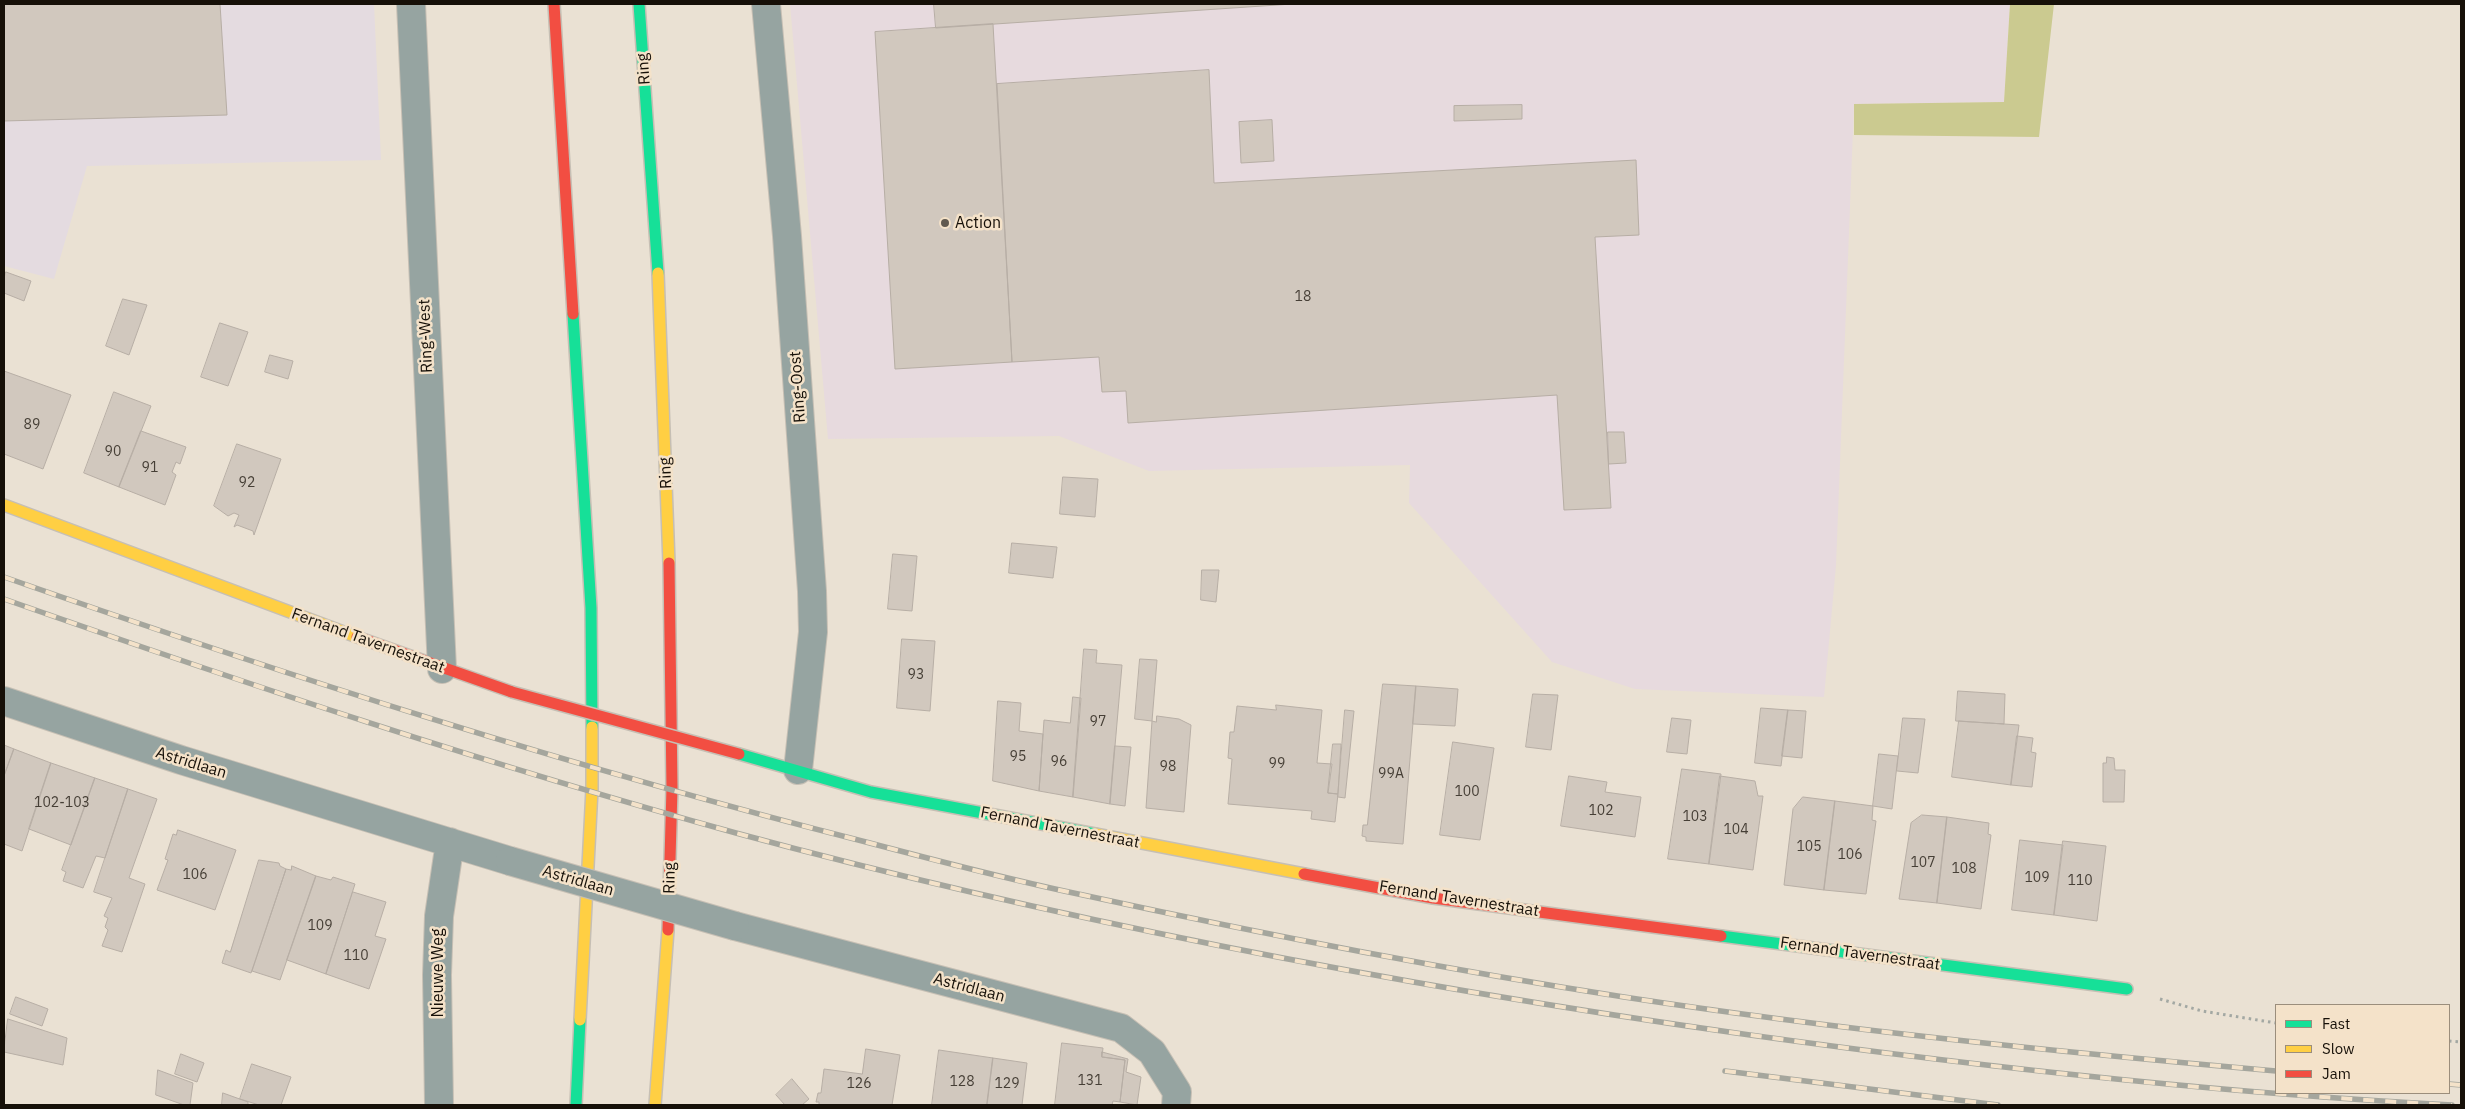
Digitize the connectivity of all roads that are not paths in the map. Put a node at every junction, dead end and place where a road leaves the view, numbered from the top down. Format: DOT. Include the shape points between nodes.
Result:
graph roads {
  1 [pos="410,4"];
  2 [pos="554,4"];
  3 [pos="639,4"];
  4 [pos="766,4"];
  5 [pos="4,505"];
  6 [pos="442,669"];
  7 [pos="4,701"];
  8 [pos="798,770"];
  9 [pos="450,842"];
  10 [pos="2127,989"];
  11 [pos="439,1105"];
  12 [pos="576,1105"];
  13 [pos="655,1105"];
  14 [pos="1176,1105"];
  1 -- 6 [label="street, Ring-West"];
  2 -- 12 [label="main road" via="590,608 592,789"];
  3 -- 13 [label="main road, Ring" via="658,272 671,610 672,788 668,944"];
  4 -- 8 [label="street, Ring-Oost" via="788,236 812,591 813,632"];
  5 -- 6 [label="main road, Fernand Tavernestraat"];
  6 -- 8 [label="main road, Fernand Tavernestraat, bridge" via="512,692"];
  7 -- 9 [label="street, Astridlaan" via="181,760"];
  8 -- 10 [label="main road, Fernand Tavernestraat" via="871,792 1433,898"];
  9 -- 11 [label="street, Nieuwe Weg" via="438,916"];
  9 -- 14 [label="street, Astridlaan, bridge" via="735,926 1121,1028 1152,1052 1177,1092"];
}
